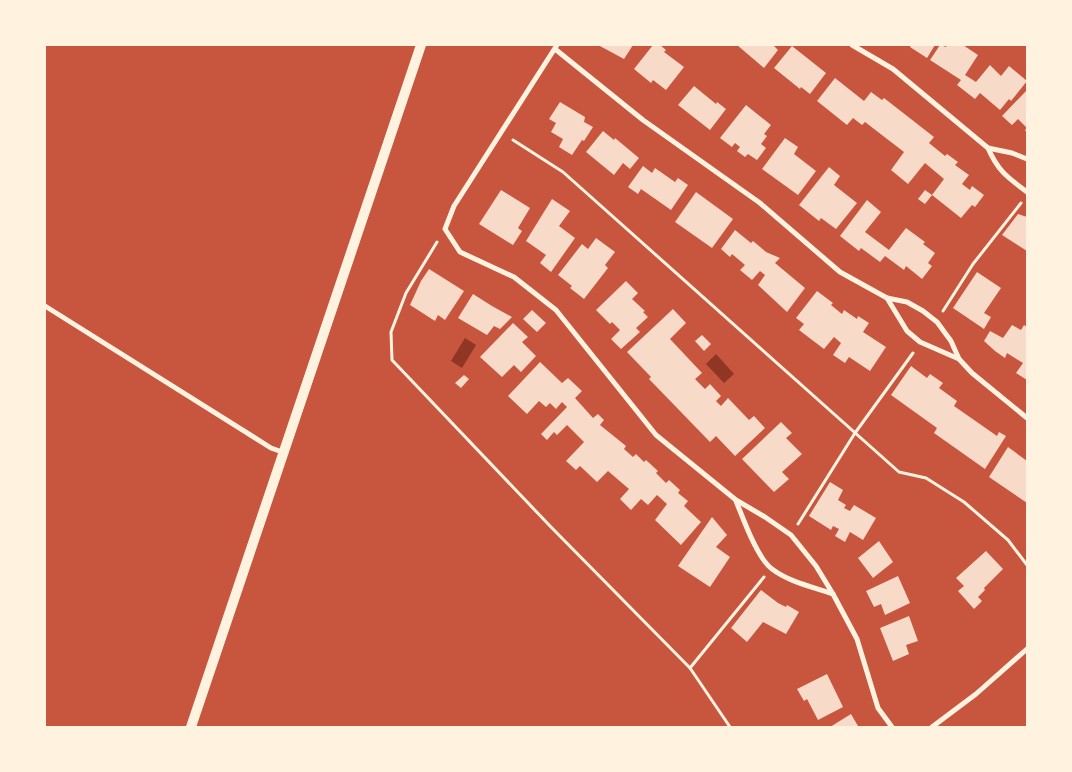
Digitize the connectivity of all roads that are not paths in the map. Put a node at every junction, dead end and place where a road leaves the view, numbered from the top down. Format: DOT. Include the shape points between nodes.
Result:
graph roads {
  1 [pos="421,45"];
  2 [pos="852,45"];
  3 [pos="556,47"];
  4 [pos="988,148"];
  5 [pos="1027,158"];
  6 [pos="1027,192"];
  7 [pos="887,298"];
  8 [pos="45,306"];
  9 [pos="959,359"];
  10 [pos="1027,418"];
  11 [pos="285,453"];
  12 [pos="736,500"];
  13 [pos="833,594"];
  14 [pos="1027,649"];
  15 [pos="192,727"];
  16 [pos="892,727"];
  17 [pos="932,727"];
  1 -- 11 [label="main road"];
  2 -- 4 [label="street" via="893,69"];
  3 -- 7 [label="street" via="643,120 760,203 840,272"];
  3 -- 12 [label="street" via="454,206 445,229 460,252 514,277 556,310 656,435"];
  4 -- 5 [label="street"];
  4 -- 6 [label="street" via="994,163 1006,177"];
  7 -- 9 [label="street" via="907,331 920,342"];
  7 -- 9 [label="street" via="907,302 937,322"];
  8 -- 11 [label="street" via="271,448"];
  9 -- 10 [label="street"];
  11 -- 15 [label="main road"];
  12 -- 13 [label="street" via="791,535"];
  12 -- 13 [label="street" via="754,544 771,569"];
  13 -- 16 [label="street" via="857,639 878,708"];
  14 -- 17 [label="street"];
}
